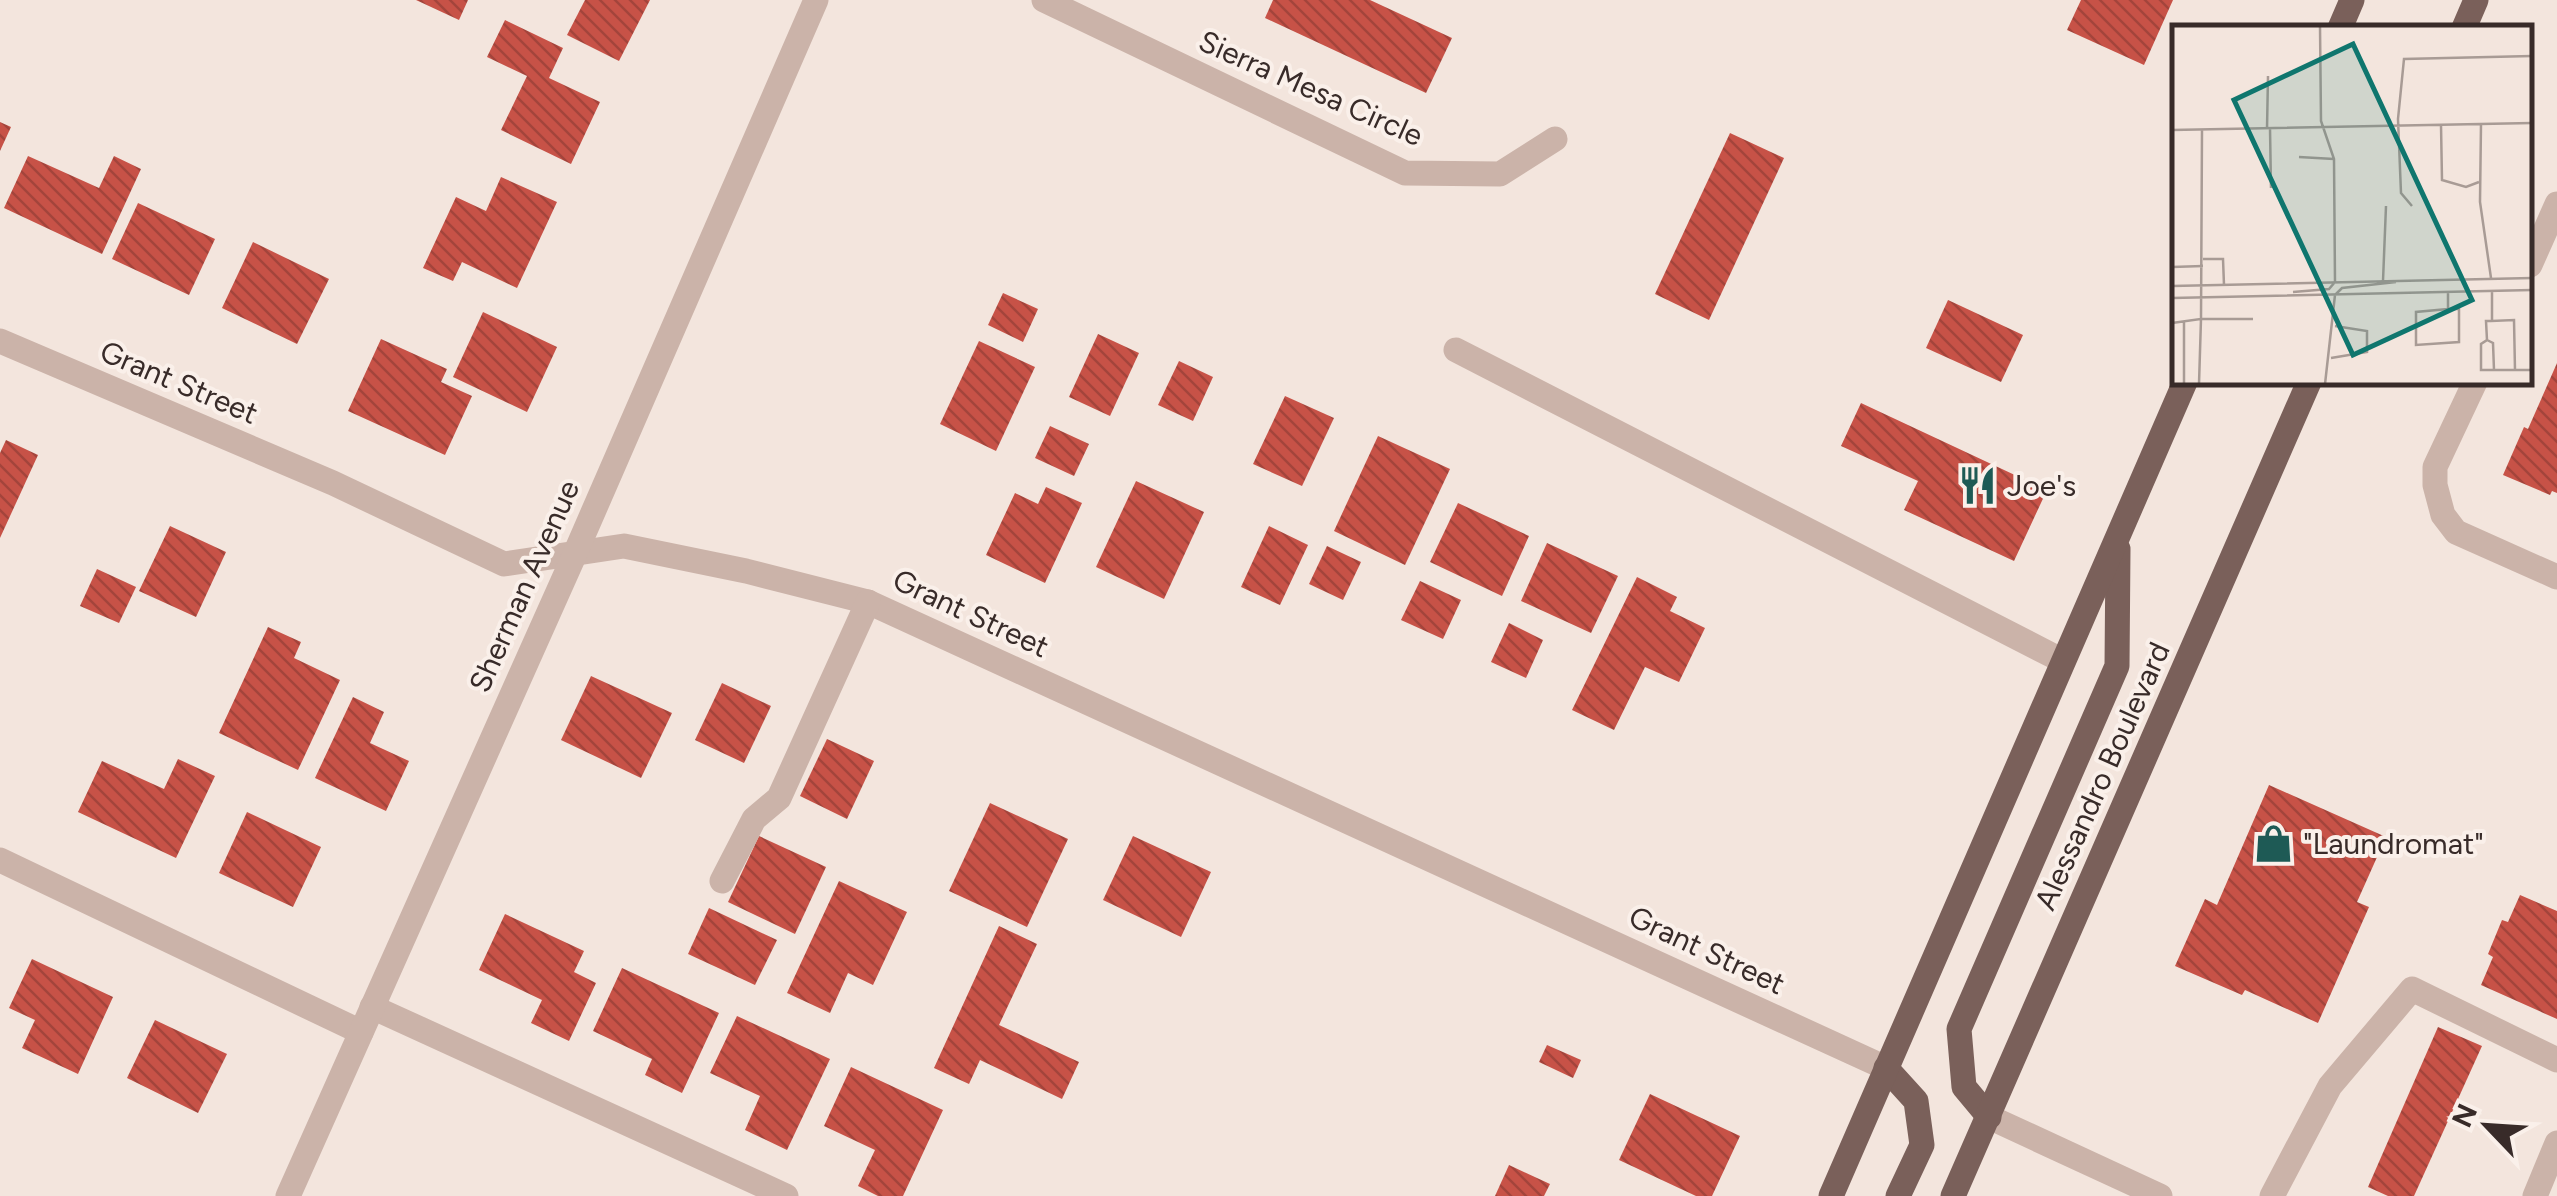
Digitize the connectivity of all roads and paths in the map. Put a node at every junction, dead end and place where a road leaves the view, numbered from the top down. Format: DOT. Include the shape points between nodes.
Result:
graph roads {
  1 [pos="816,0"];
  2 [pos="1044,0"];
  3 [pos="2352,0"];
  4 [pos="2476,0"];
  5 [pos="2341,25"];
  6 [pos="2465,25"];
  7 [pos="1555,139"];
  8 [pos="2557,204"];
  9 [pos="2536,232"];
  10 [pos="0,341"];
  11 [pos="1456,350"];
  12 [pos="2184,385"];
  13 [pos="2308,385"];
  14 [pos="2473,385"];
  15 [pos="2118,535"];
  16 [pos="574,556"];
  17 [pos="2557,577"];
  18 [pos="868,602"];
  19 [pos="2063,661"];
  20 [pos="0,860"];
  21 [pos="722,881"];
  22 [pos="372,1007"];
  23 [pos="361,1032"];
  24 [pos="2557,1060"];
  25 [pos="1886,1068"];
  26 [pos="1989,1117"];
  27 [pos="2557,1143"];
  28 [pos="288,1196"];
  29 [pos="786,1196"];
  30 [pos="1831,1196"];
  31 [pos="1898,1196"];
  32 [pos="1953,1196"];
  33 [pos="2160,1196"];
  34 [pos="2272,1196"];
  35 [pos="2535,1196"];
  1 -- 16 [label="street, Sherman Avenue"];
  2 -- 7 [label="street, Sierra Mesa Circle" via="1405,173 1500,174"];
  3 -- 5 [label="main road"];
  4 -- 6 [label="main road"];
  8 -- 9 [label="street"];
  10 -- 16 [label="street, Grant Street" via="504,564"];
  11 -- 19 [label="street"];
  12 -- 15 [label="main road"];
  13 -- 26 [label="main road, Alessandro Boulevard"];
  14 -- 17 [label="street" via="2435,467 2443,515 2456,532"];
  15 -- 19 [label="main road"];
  15 -- 26 [label="main road" via="2117,666 1960,1029 1964,1087"];
  16 -- 18 [label="street, Grant Street" via="624,546"];
  16 -- 22 [label="street, Sherman Avenue"];
  18 -- 21 [label="street" via="779,798 754,819"];
  18 -- 25 [label="street, Grant Street"];
  19 -- 25 [label="main road"];
  20 -- 23 [label="street"];
  22 -- 23 [label="street, Sherman Avenue"];
  22 -- 29 [label="street"];
  23 -- 28 [label="street, Sherman Avenue"];
  24 -- 34 [label="street" via="2412,989 2330,1086"];
  25 -- 30 [label="main road"];
  25 -- 31 [label="main road" via="1916,1101 1922,1145"];
  26 -- 32 [label="main road, Alessandro Boulevard"];
  26 -- 33 [label="street"];
  27 -- 35 [label="street"];
}
